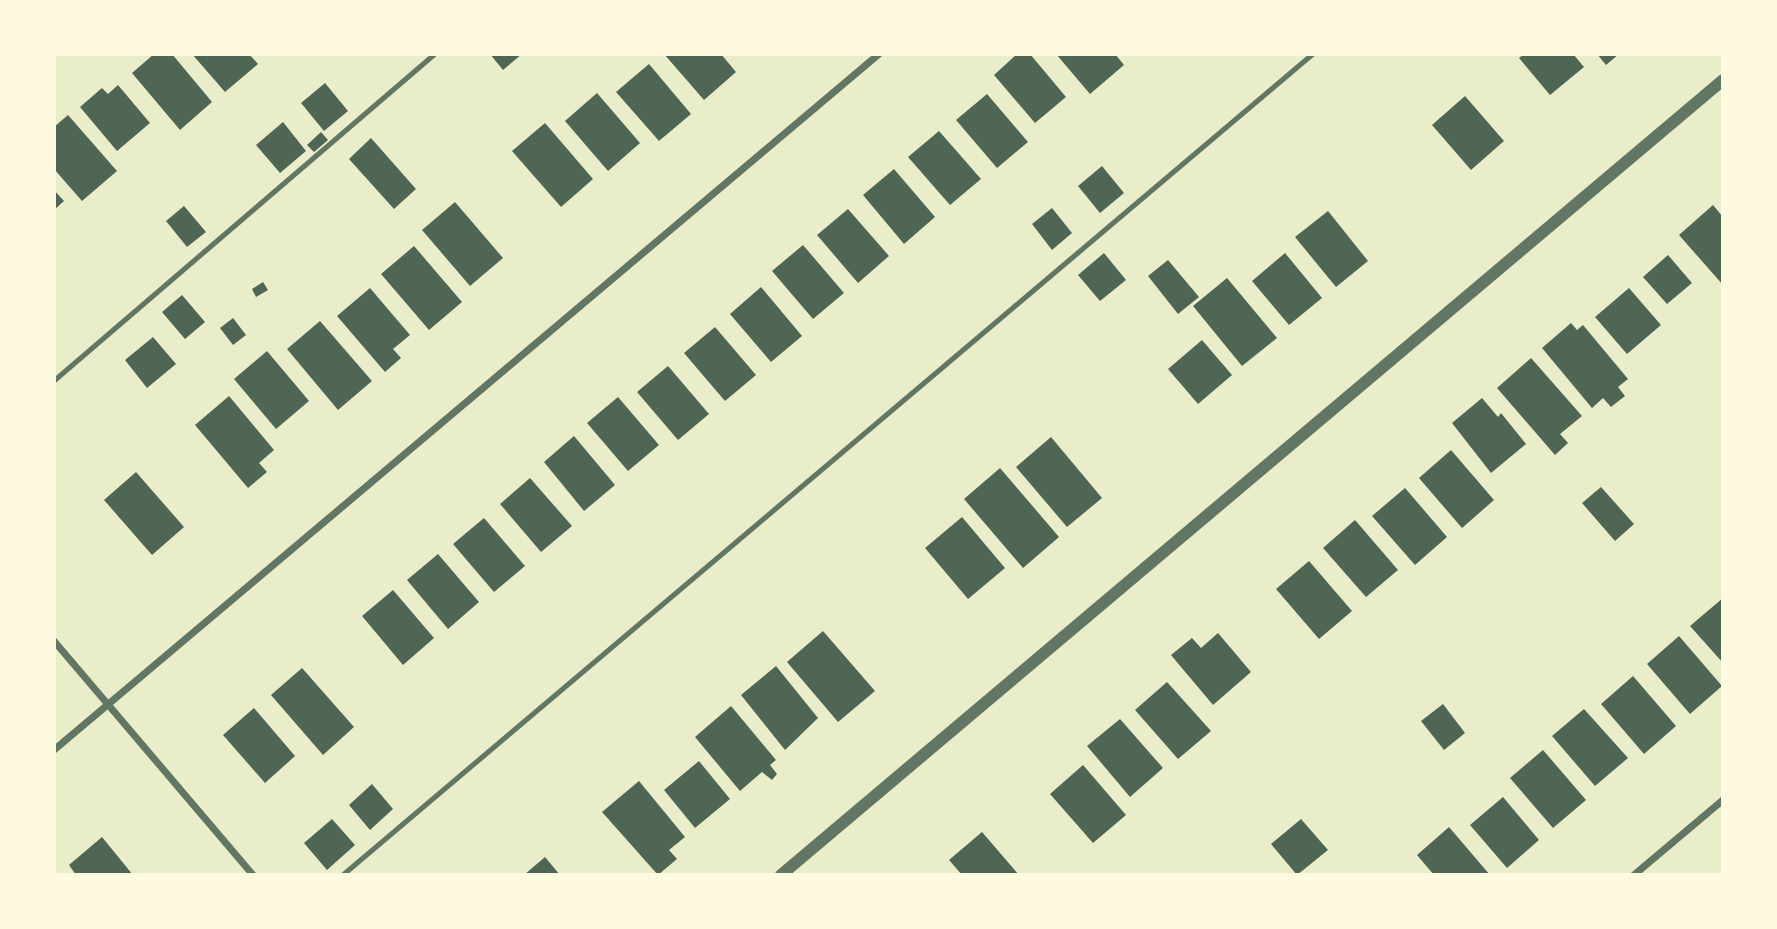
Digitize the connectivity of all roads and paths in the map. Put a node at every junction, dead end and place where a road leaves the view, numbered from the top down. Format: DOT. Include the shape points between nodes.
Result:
graph roads {
  1 [pos="435,54"];
  2 [pos="879,54"];
  3 [pos="1313,54"];
  4 [pos="1723,80"];
  5 [pos="54,380"];
  6 [pos="54,641"];
  7 [pos="108,704"];
  8 [pos="54,750"];
  9 [pos="1723,800"];
  10 [pos="253,875"];
  11 [pos="343,875"];
  12 [pos="781,875"];
  13 [pos="1634,875"];
  1 -- 5 [label="lane"];
  2 -- 7 [label="street"];
  3 -- 11 [label="lane"];
  4 -- 12 [label="street"];
  6 -- 7 [label="street"];
  7 -- 8 [label="street"];
  7 -- 10 [label="street"];
  9 -- 13 [label="street"];
}
